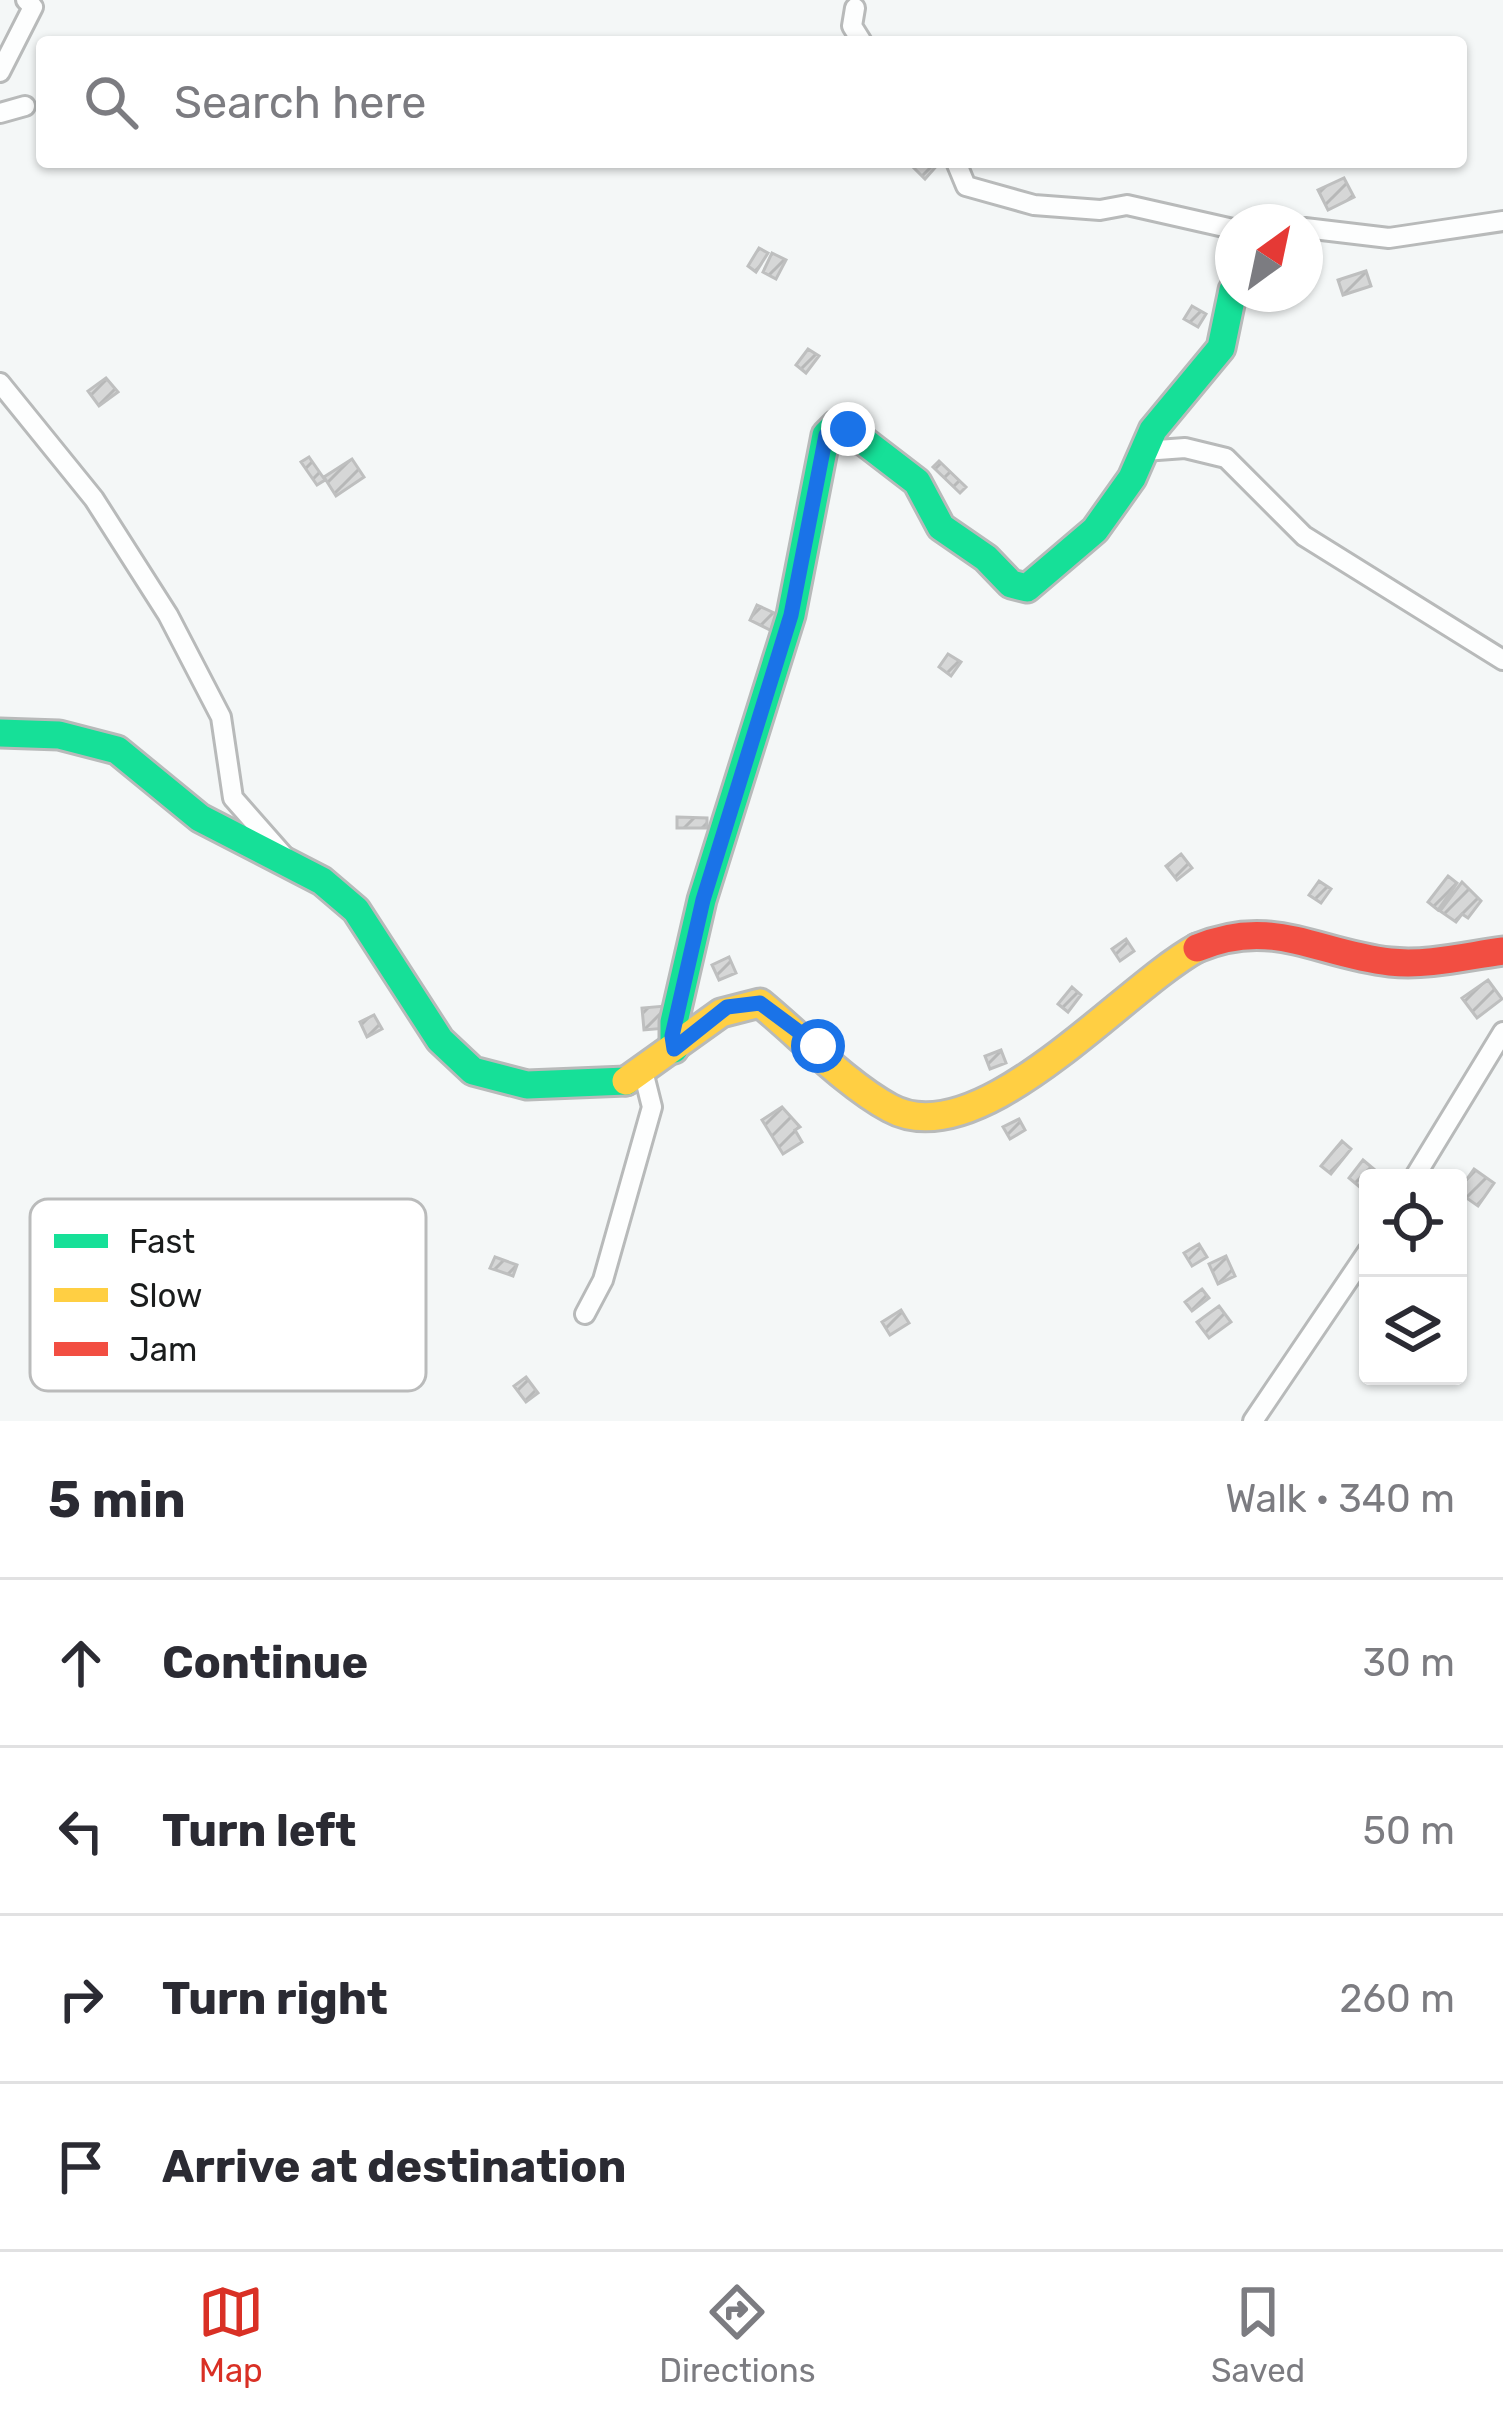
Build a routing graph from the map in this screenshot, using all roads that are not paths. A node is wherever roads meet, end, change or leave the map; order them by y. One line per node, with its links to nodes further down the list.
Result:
1 (26, 0): 4 (street)
2 (855, 8): 3 (street)
3 (858, 36)
4 (0, 72)
5 (25, 106): 6 (street)
6 (0, 113)
7 (958, 168): 9 (street)
8 (1503, 220): 10 (street)
9 (1215, 225)
10 (1323, 230)
11 (1228, 312): 13 (street)
12 (0, 383): 16 (street)
13 (1144, 451): 14 (street); 19 (street)
14 (1503, 660)
15 (0, 733): 16 (street)
16 (288, 859): 20 (street)
17 (1503, 951): 19 (street)
18 (1503, 1032): 21 (street)
19 (674, 1049): 20 (street)
20 (644, 1075): 23 (street)
21 (1419, 1169)
22 (1359, 1264): 24 (street)
23 (584, 1314)
24 (1253, 1421)

